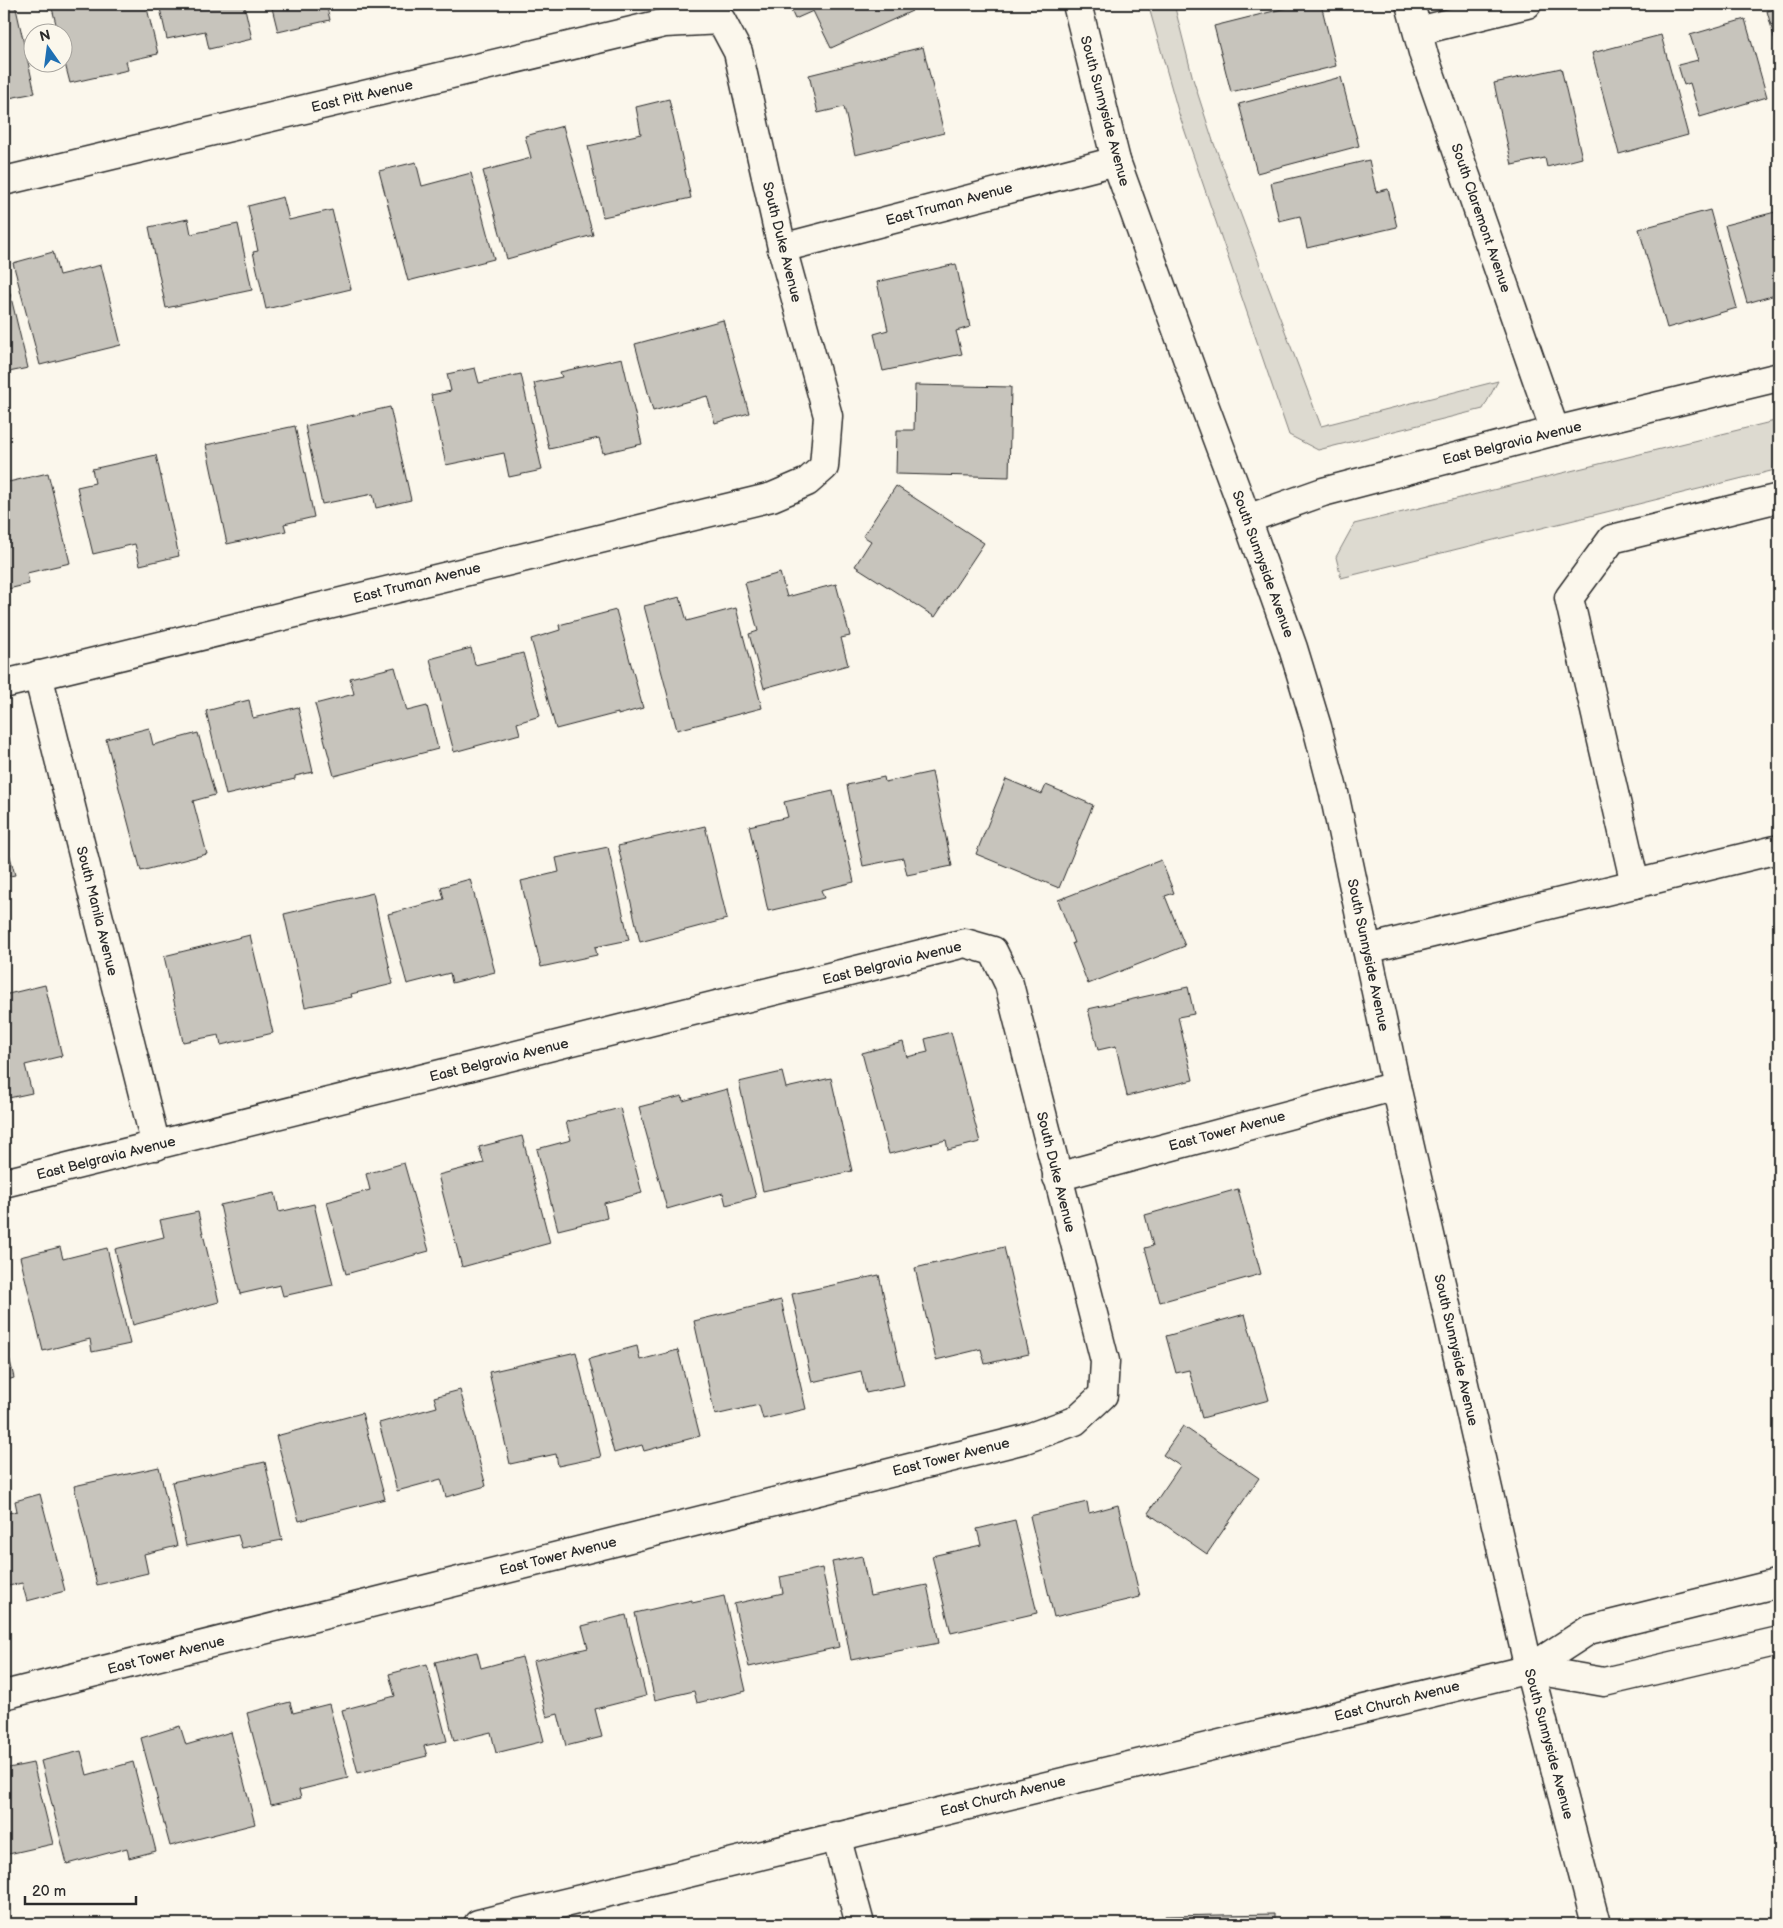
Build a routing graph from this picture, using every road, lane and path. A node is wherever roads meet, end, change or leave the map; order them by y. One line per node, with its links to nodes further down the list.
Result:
1 (1077, 4): 6 (street, South Sunnyside Avenue)
2 (1410, 4): 5 (street, South Claremont Avenue)
3 (1527, 4): 5 (street)
4 (721, 20): 7 (street, East Pitt Avenue); 8 (street, South Duke Avenue)
5 (1418, 32): 10 (street, South Claremont Avenue)
6 (1116, 161): 8 (street, East Truman Avenue); 13 (street, South Sunnyside Avenue)
7 (4, 181)
8 (782, 248): 11 (street, South Duke Avenue)
9 (1779, 377): 10 (street, East Belgravia Avenue)
10 (1555, 431): 13 (street, East Belgravia Avenue)
11 (824, 467): 14 (street, East Truman Avenue)
12 (1779, 498): 17 (street)
13 (1248, 519): 18 (street, South Sunnyside Avenue)
14 (38, 676): 15 (street, East Truman Avenue); 21 (street, South Manila Avenue)
15 (4, 684)
16 (1779, 849): 17 (street)
17 (1635, 884): 18 (street)
18 (1367, 949): 20 (street, South Sunnyside Avenue)
19 (993, 951): 21 (street, East Belgravia Avenue); 22 (street, South Duke Avenue)
20 (1396, 1086): 22 (street, East Tower Avenue); 27 (street, South Sunnyside Avenue)
21 (156, 1146): 23 (street, East Belgravia Avenue)
22 (1058, 1177): 24 (street, South Duke Avenue)
23 (4, 1183)
24 (1103, 1396): 28 (street, East Tower Avenue)
25 (1779, 1583): 27 (street, East Church Avenue)
26 (1779, 1641): 27 (street, East Church Avenue)
27 (1529, 1669): 29 (street, East Church Avenue); 32 (street, South Sunnyside Avenue)
28 (4, 1696)
29 (836, 1836): 30 (street, East Church Avenue); 31 (street)
30 (478, 1924)
31 (860, 1924)
32 (1596, 1924)

